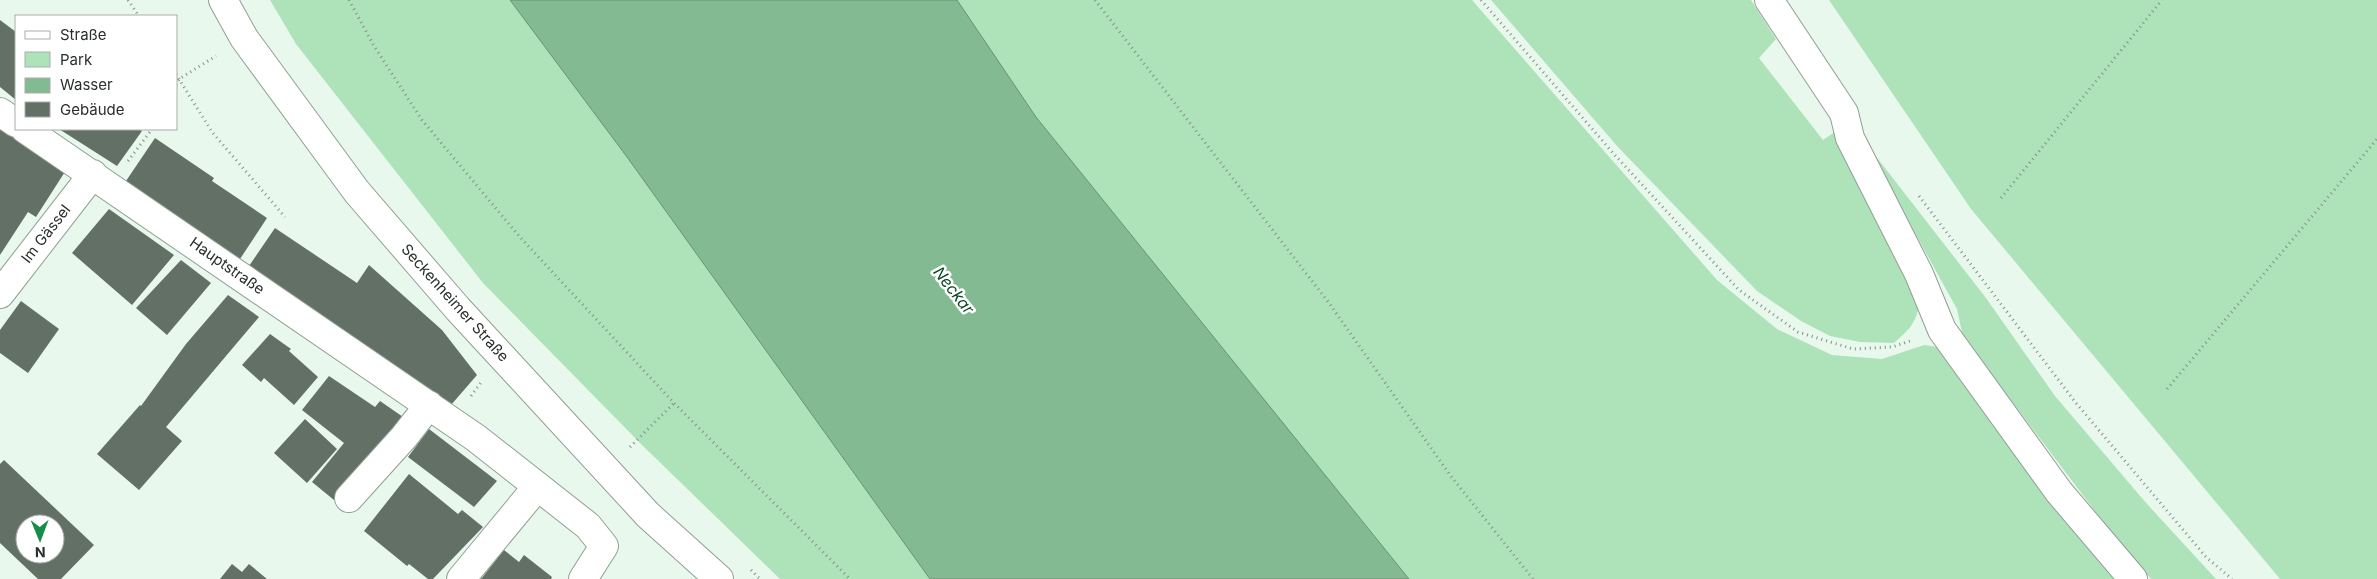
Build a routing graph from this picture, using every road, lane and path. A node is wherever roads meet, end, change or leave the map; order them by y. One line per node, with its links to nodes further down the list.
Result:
1 (128, 0): 8 (path)
2 (223, 0): 30 (street, Seckenheimer Straße)
3 (349, 0): 23 (path)
4 (1095, 0): 32 (path)
5 (1480, 0): 21 (path)
6 (1770, 0): 21 (street)
7 (2162, 0): 18 (path)
8 (138, 15)
9 (218, 55): 10 (path)
10 (179, 79): 19 (path)
11 (0, 112): 12 (street)
12 (15, 122)
13 (26, 130): 16 (street, Hauptstraße)
14 (151, 130): 16 (path)
15 (2377, 139): 22 (path)
16 (101, 180): 20 (street, Im Gässel); 24 (street, Hauptstraße)
17 (1914, 190): 34 (path)
18 (2000, 198)
19 (285, 216)
20 (0, 294)
21 (1942, 330): 33 (street)
22 (2167, 389)
23 (674, 403): 25 (path); 31 (path)
24 (429, 405): 26 (street, Hauptstraße); 27 (street)
25 (632, 445)
26 (537, 487): 28 (street); 29 (street, Hauptstraße)
27 (349, 498)
28 (461, 579)
29 (583, 579)
30 (719, 579)
31 (850, 579)
32 (1533, 579)
33 (2133, 579)
34 (2232, 579)

